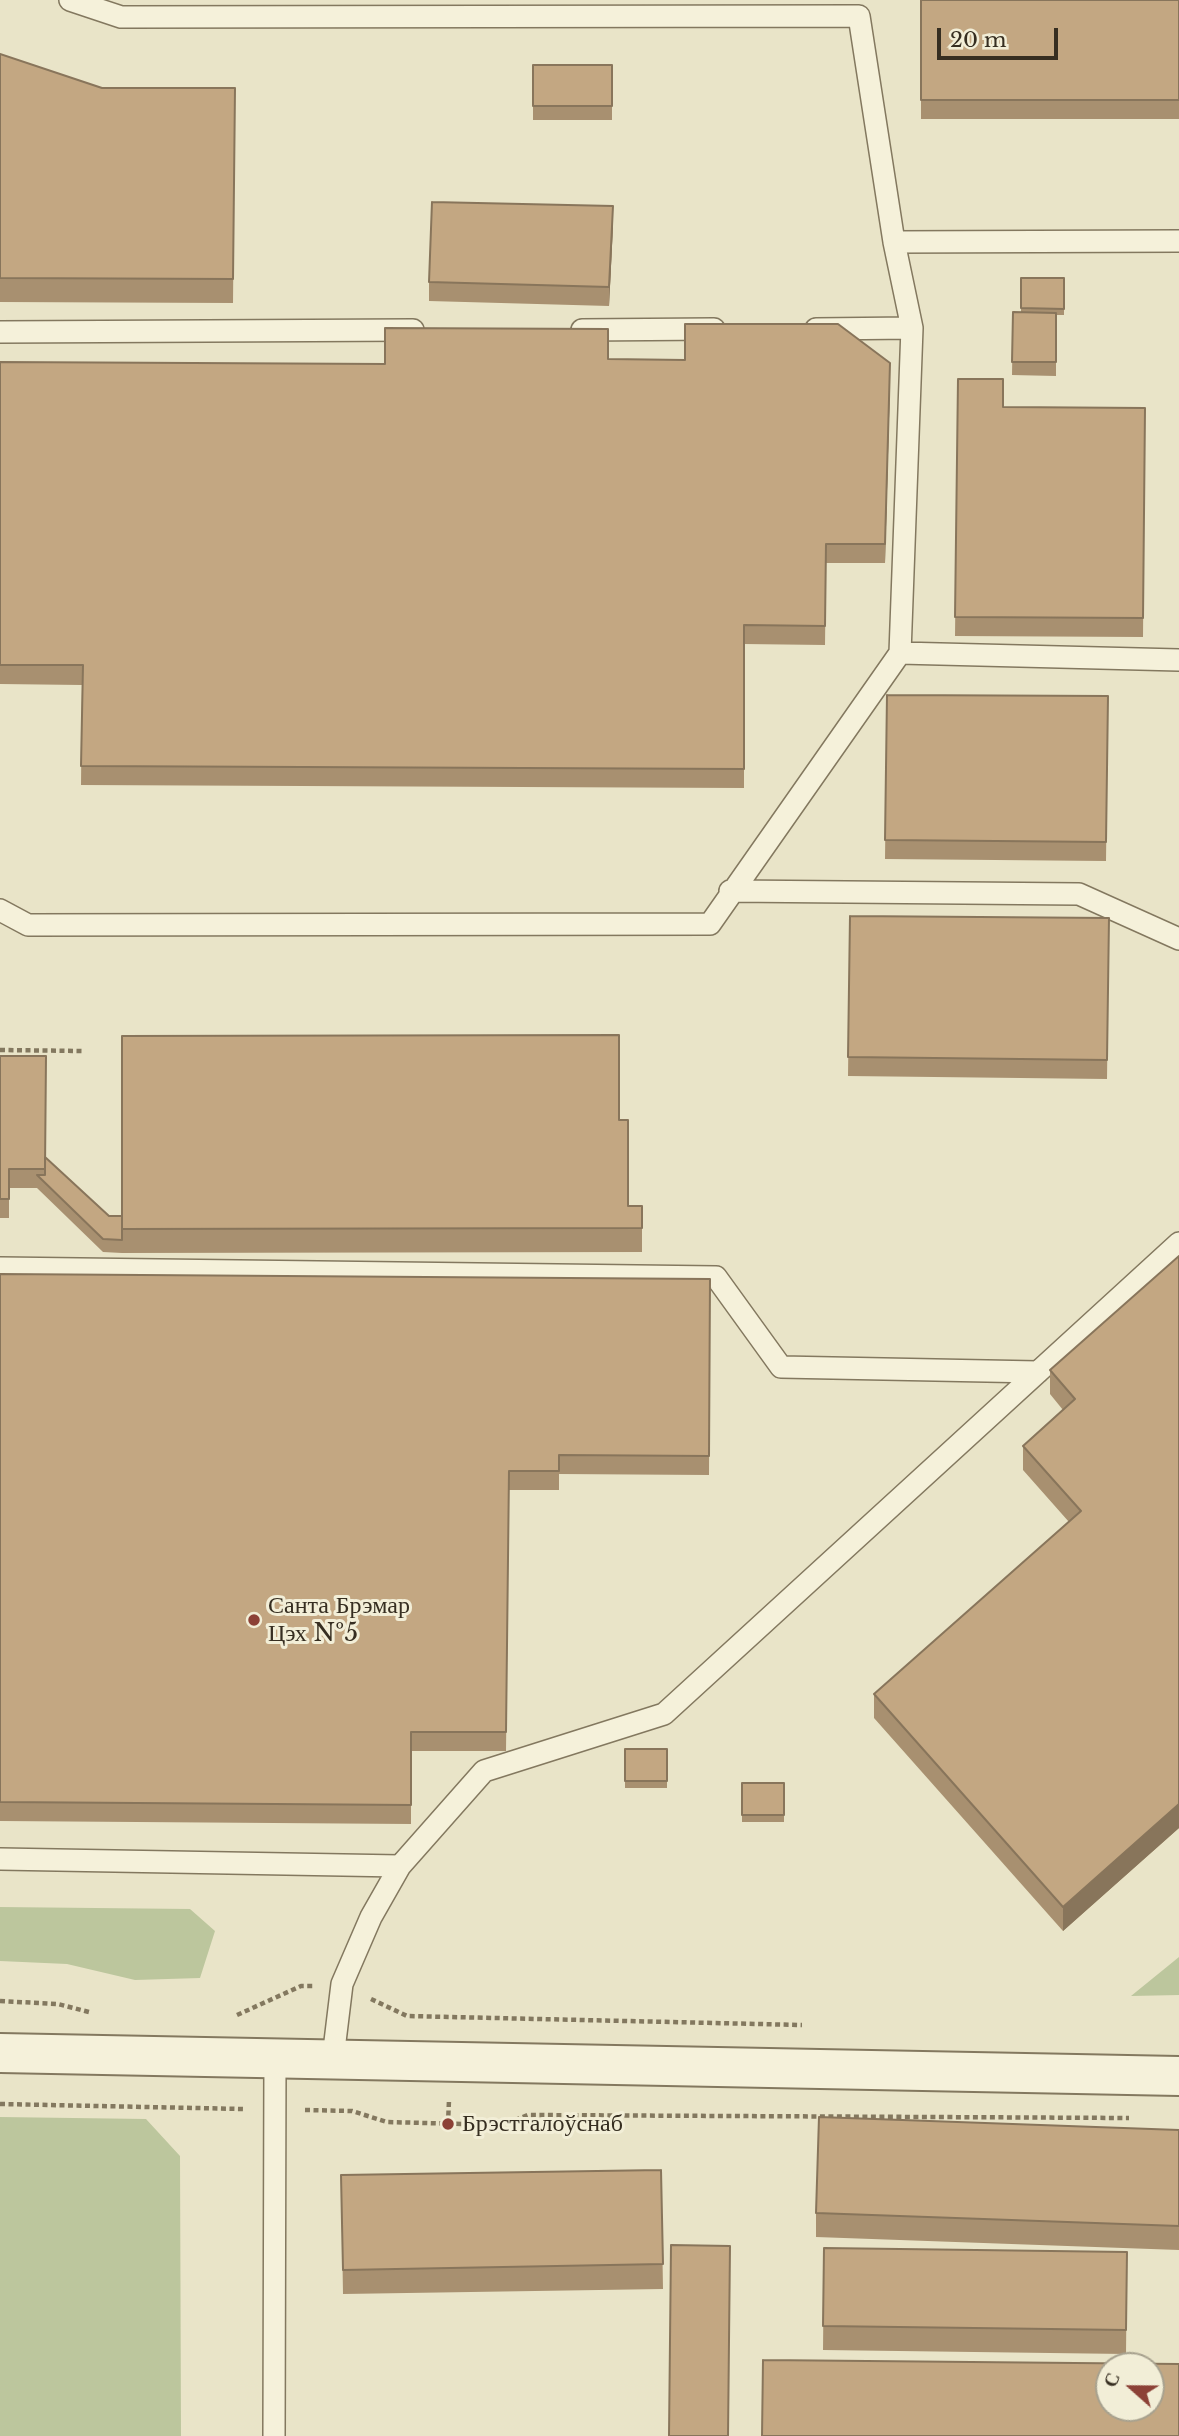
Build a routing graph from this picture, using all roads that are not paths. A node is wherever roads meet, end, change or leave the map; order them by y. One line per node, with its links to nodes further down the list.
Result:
1 (70, 0): 2 (lane)
2 (894, 242): 3 (lane); 4 (lane)
3 (1179, 242)
4 (912, 328): 6 (lane); 10 (lane)
5 (733, 329): 8 (lane)
6 (802, 329)
7 (428, 330): 9 (lane)
8 (567, 330)
9 (0, 332)
10 (900, 653): 11 (lane); 12 (lane)
11 (1179, 660)
12 (730, 891): 13 (lane); 14 (lane)
13 (0, 910)
14 (1179, 939)
15 (1179, 1243): 17 (lane)
16 (0, 1268): 17 (lane)
17 (1038, 1372): 19 (lane)
18 (0, 1859): 19 (lane)
19 (400, 1866): 22 (lane)
20 (0, 2053): 21 (street)
21 (275, 2057): 22 (street); 24 (lane)
22 (333, 2058): 23 (street)
23 (1179, 2076)
24 (274, 2436)

